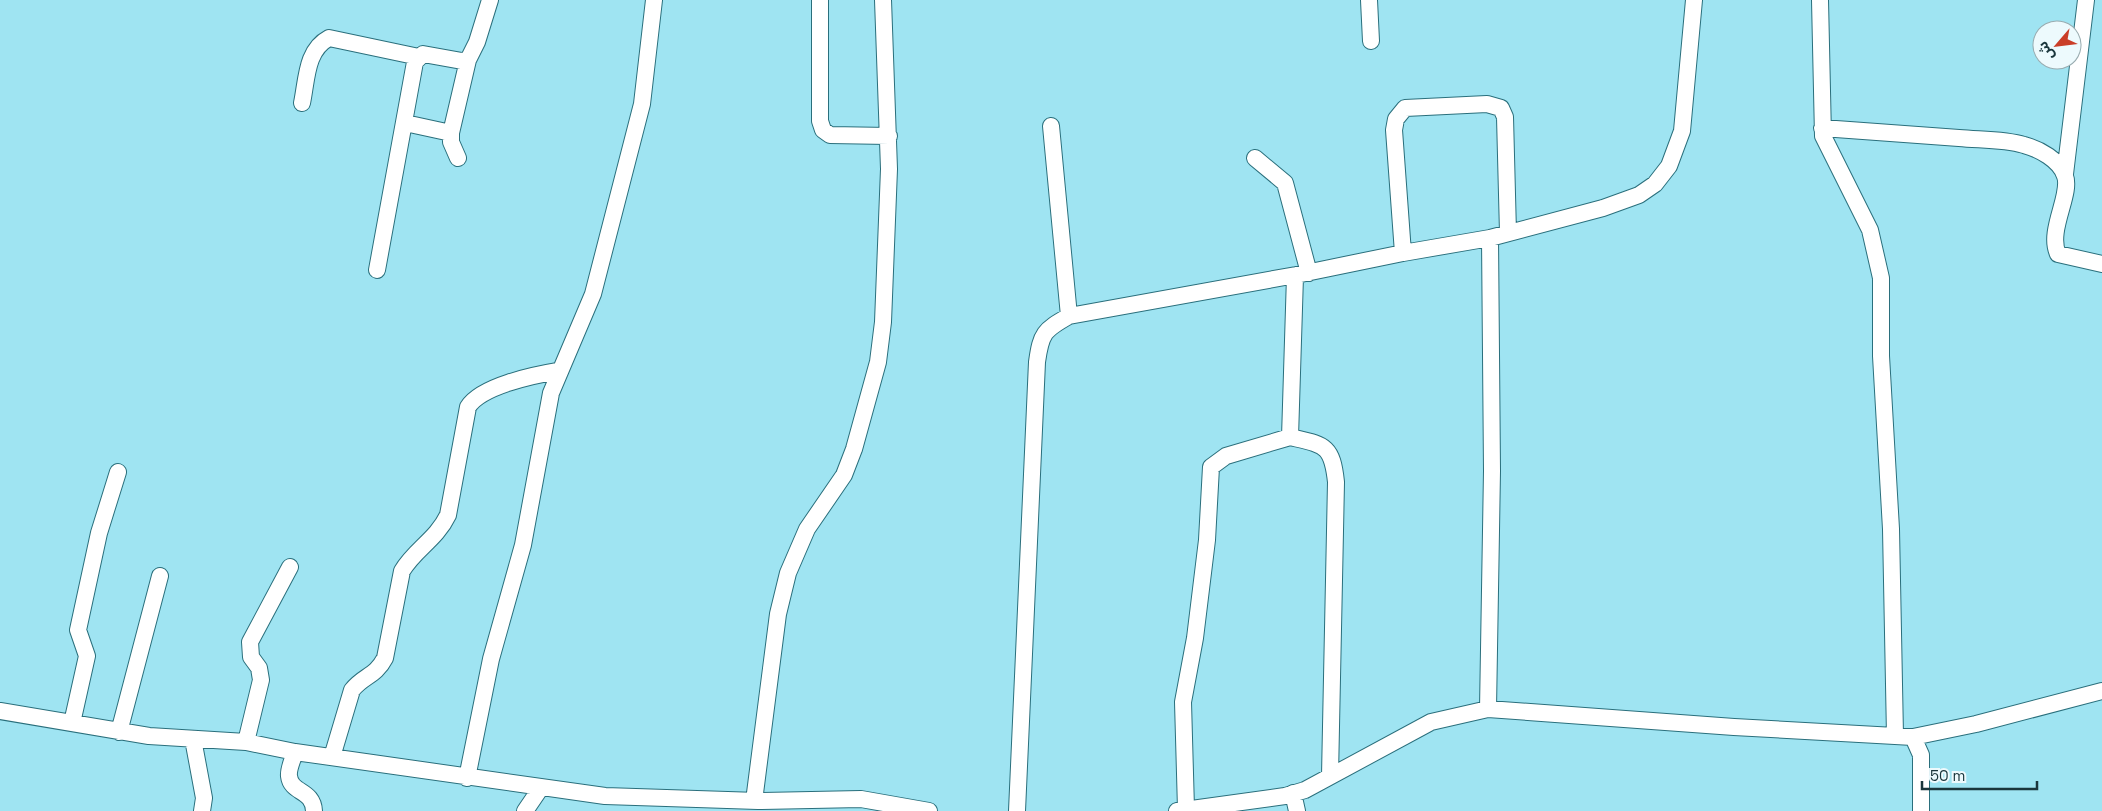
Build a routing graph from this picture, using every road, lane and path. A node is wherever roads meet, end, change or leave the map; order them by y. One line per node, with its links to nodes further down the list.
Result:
1 (490, 0): 11 (street)
2 (654, 0): 28 (street)
3 (820, 0): 17 (street)
4 (882, 0): 17 (street)
5 (1369, 0): 9 (street)
6 (1694, 0): 21 (street)
7 (1820, 0): 15 (street)
8 (2086, 0): 20 (street)
9 (1371, 41)
10 (418, 57): 11 (street); 12 (street); 13 (street)
11 (468, 60): 16 (street)
12 (302, 103)
13 (405, 123): 16 (street); 25 (street)
14 (1051, 126): 27 (street)
15 (1822, 128): 20 (street); 38 (street)
16 (451, 132): 18 (street)
17 (889, 136): 48 (street)
18 (458, 158)
19 (1255, 158): 26 (street)
20 (2065, 174): 24 (street)
21 (1508, 233): 22 (street); 23 (street)
22 (1490, 238): 23 (street); 34 (street)
23 (1403, 253): 26 (street)
24 (2102, 264)
25 (377, 270)
26 (1302, 274): 27 (street); 29 (street)
27 (1068, 316): 56 (street)
28 (558, 371): 43 (street); 45 (street)
29 (1290, 437): 44 (street); 50 (street)
30 (118, 472): 36 (street)
31 (290, 567): 41 (street)
32 (160, 576): 37 (street)
33 (2102, 692): 39 (street)
34 (1488, 709): 38 (street); 44 (street)
35 (0, 711): 36 (street)
36 (72, 723): 37 (street)
37 (119, 732): 40 (street)
38 (1895, 736): 39 (street)
39 (1913, 737): 58 (street)
40 (192, 739): 41 (street); 51 (street)
41 (246, 742): 42 (street)
42 (295, 752): 43 (street); 52 (street)
43 (332, 757): 45 (street)
44 (1330, 776): 47 (street)
45 (467, 778): 46 (street)
46 (540, 789): 49 (street); 53 (street)
47 (1293, 794): 50 (street); 57 (street)
48 (754, 801): 49 (street); 54 (street)
49 (724, 806)
50 (1182, 810)
51 (202, 811)
52 (314, 811)
53 (525, 811)
54 (921, 811): 55 (street)
55 (929, 811)
56 (1017, 811)
57 (1297, 811)
58 (1921, 811)

